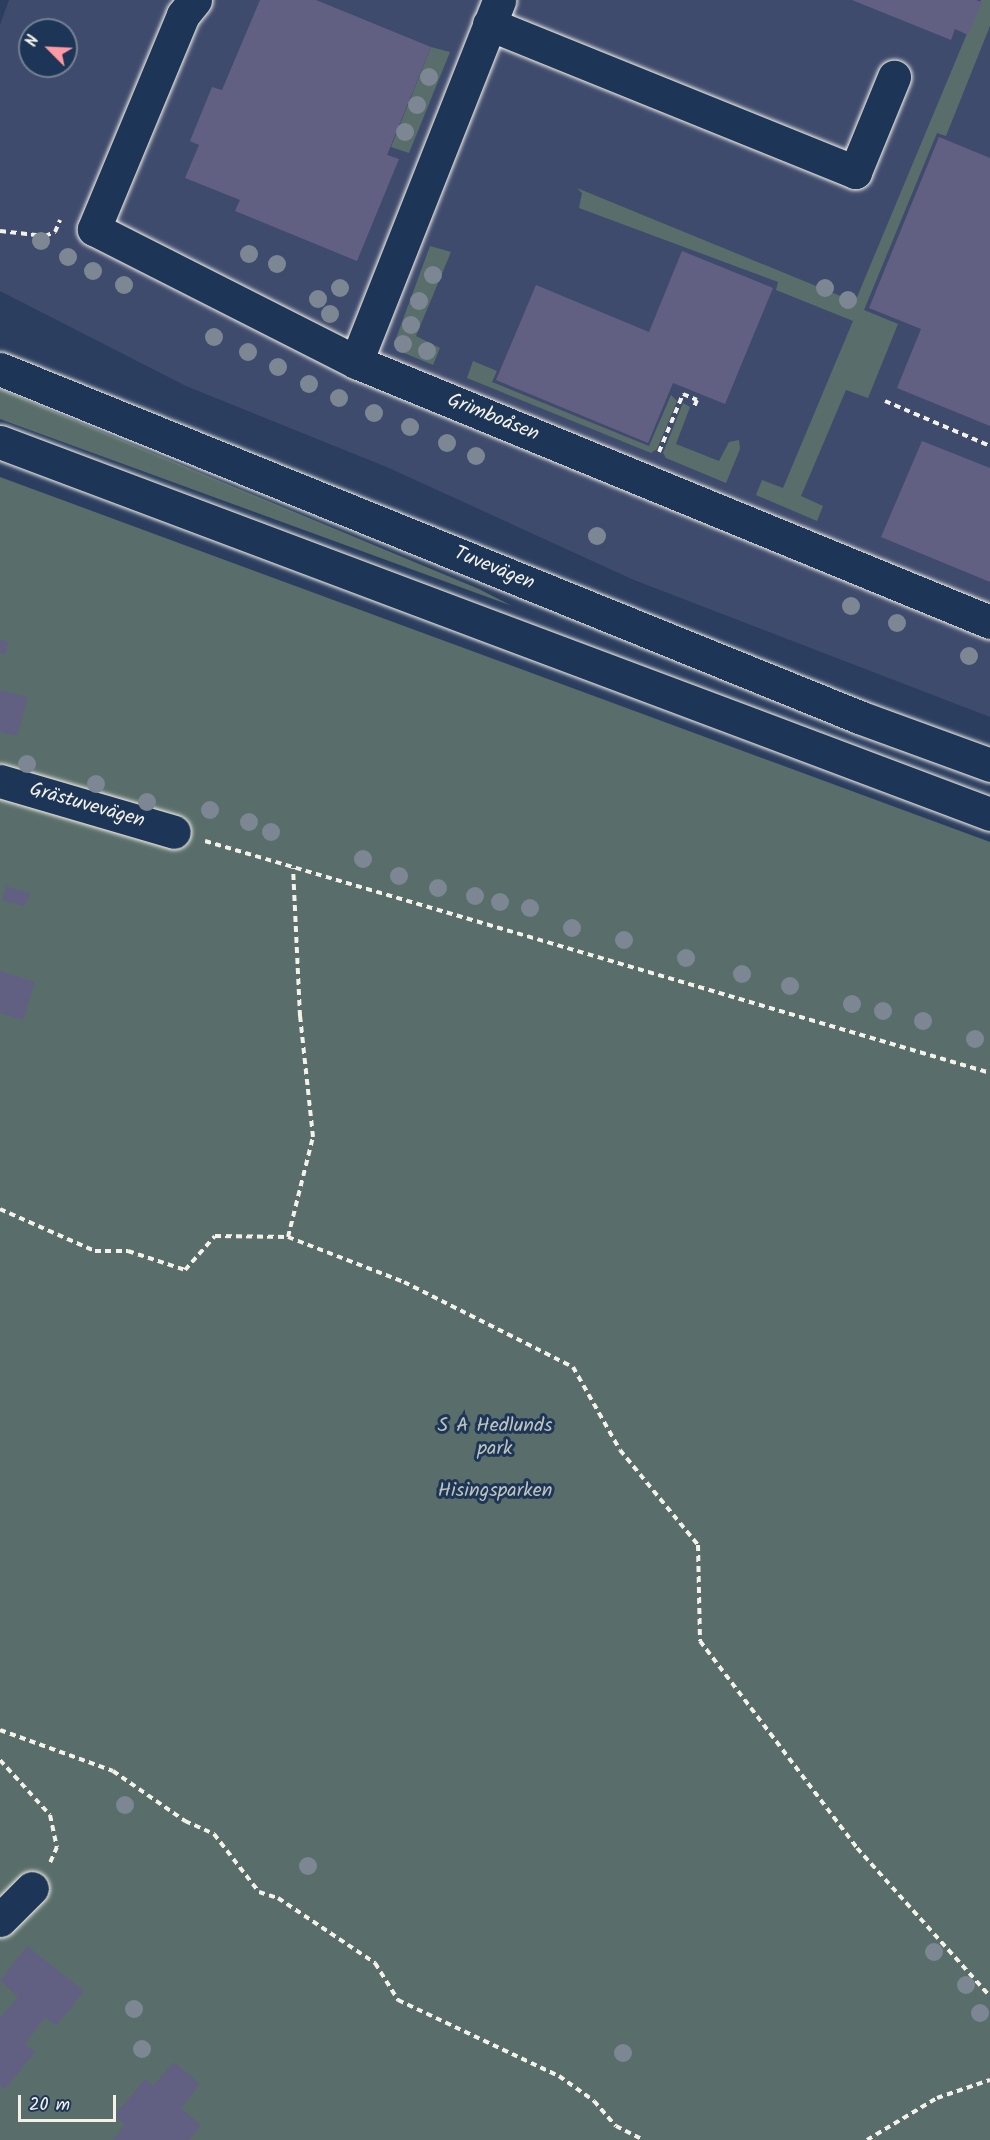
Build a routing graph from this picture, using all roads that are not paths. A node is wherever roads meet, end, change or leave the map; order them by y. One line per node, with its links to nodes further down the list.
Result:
1 (195, 0): 4 (main road, Grimboåsen)
2 (491, 8): 3 (main road); 4 (main road)
3 (894, 77)
4 (356, 362): 7 (main road, Grimboåsen)
5 (0, 369): 8 (main road, Tuvevägen)
6 (0, 441): 10 (main road)
7 (990, 622)
8 (990, 765)
9 (0, 781): 11 (main road, Grästuvevägen)
10 (990, 814)
11 (174, 832)
12 (32, 1888): 13 (main road)
13 (0, 1920)

